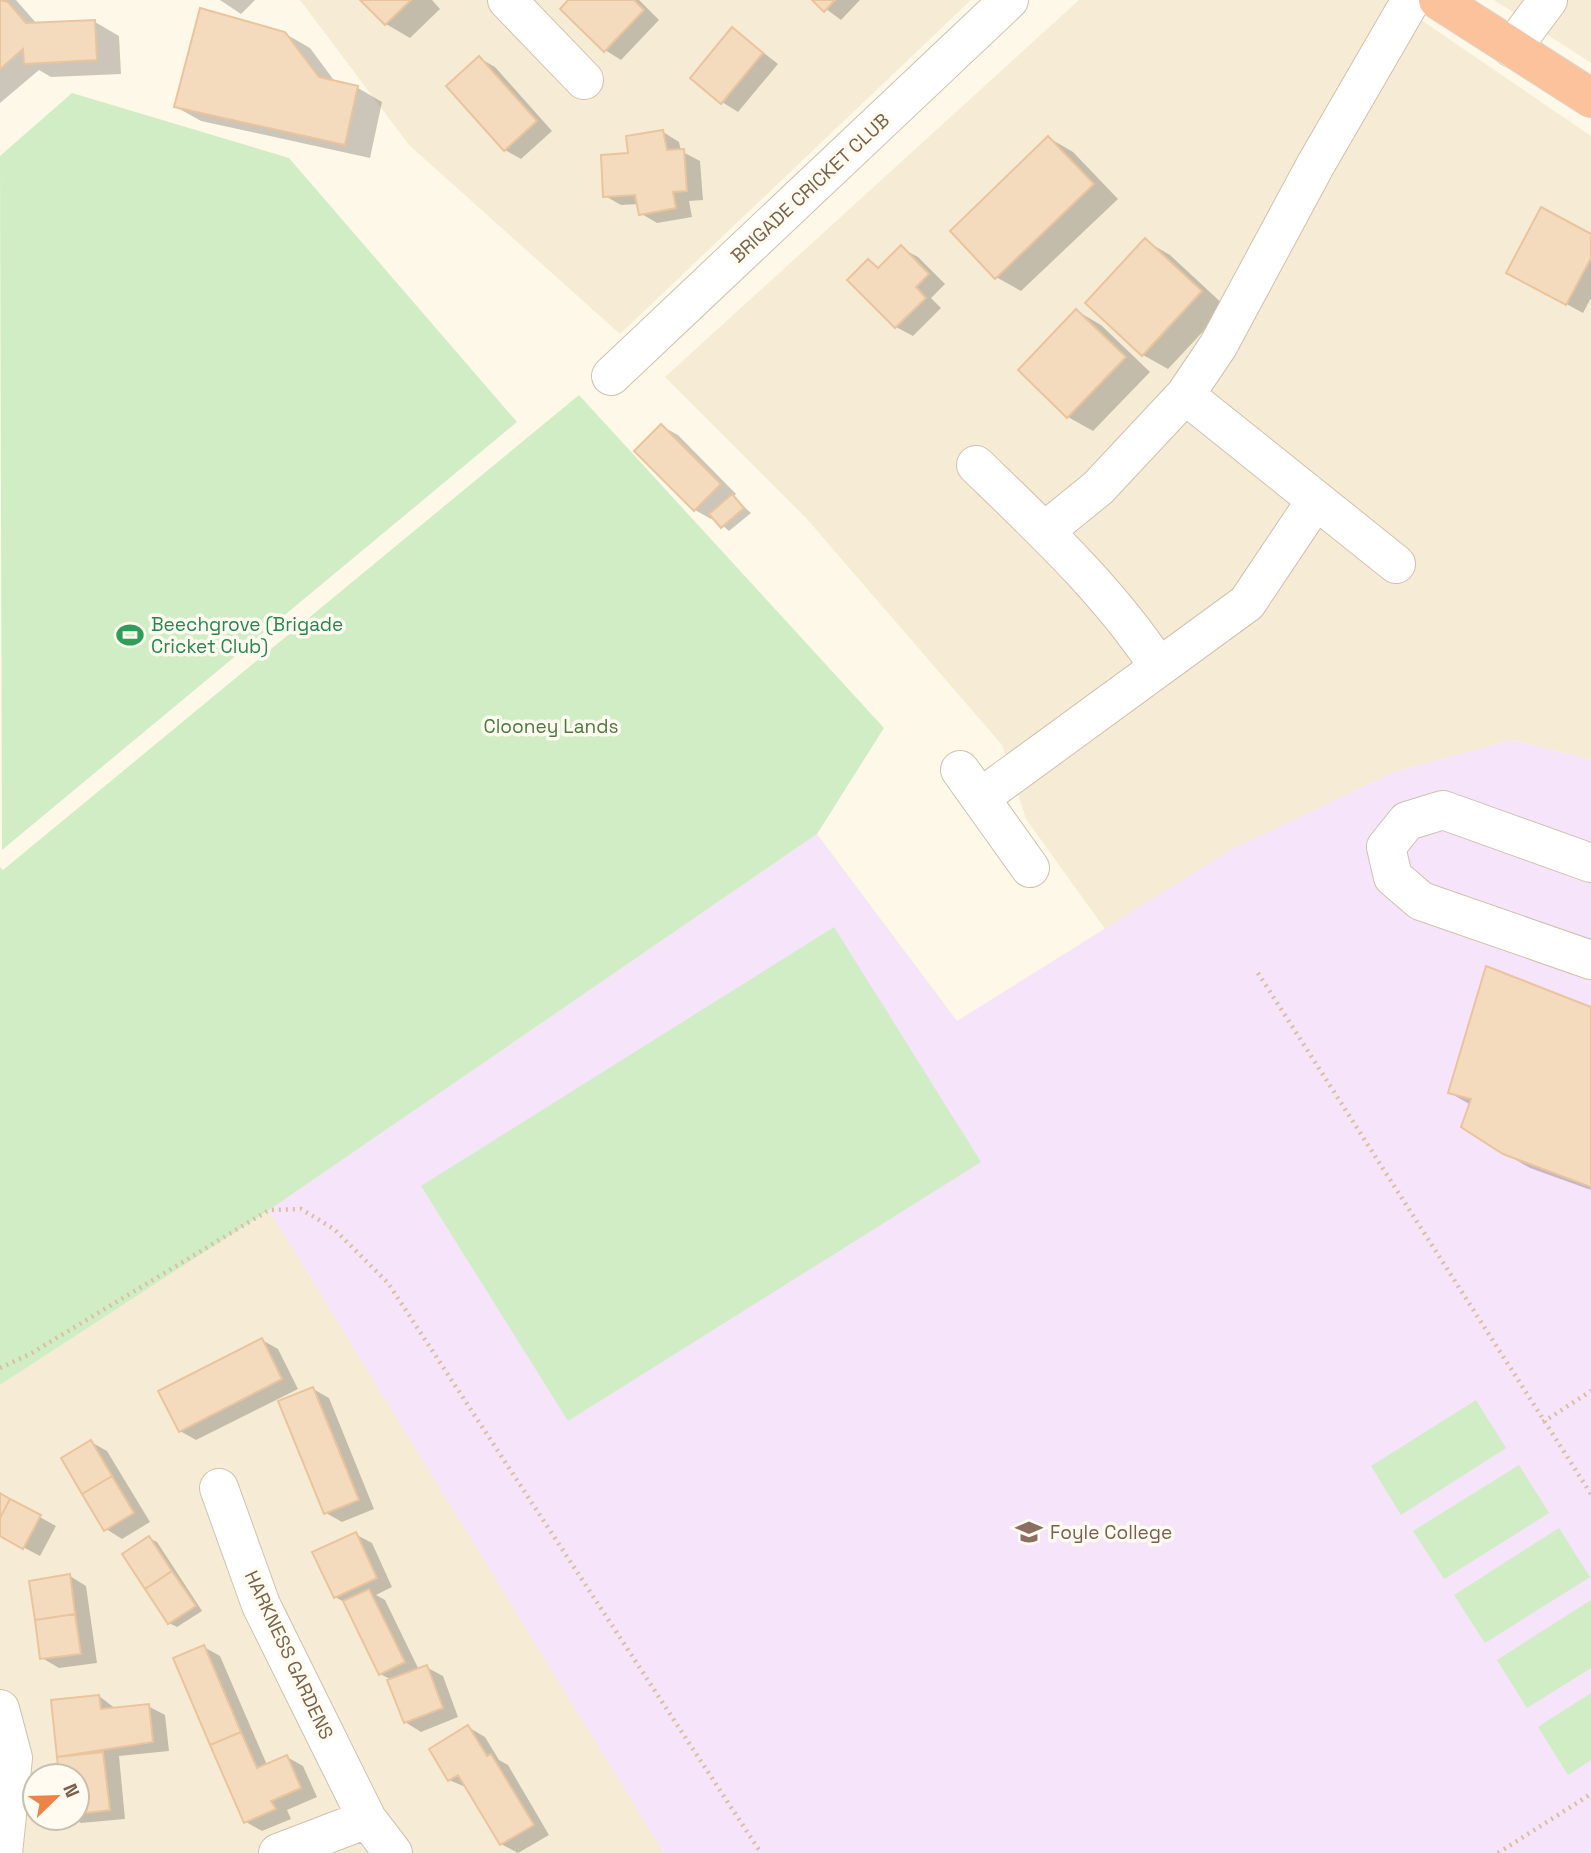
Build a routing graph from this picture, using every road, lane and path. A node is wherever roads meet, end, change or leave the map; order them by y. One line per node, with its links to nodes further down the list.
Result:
1 (507, 0): 7 (street)
2 (1009, 0): 9 (street, BRIGADE CRICKET CLUB)
3 (1411, 0): 10 (street)
4 (1438, 0): 6 (highway)
5 (1548, 0): 6 (street)
6 (1512, 48): 8 (highway)
7 (584, 79)
8 (1591, 98)
9 (611, 376)
10 (1185, 395): 12 (street); 13 (street)
11 (976, 465): 13 (street)
12 (1316, 500): 14 (street); 15 (street)
13 (1045, 531): 15 (street)
14 (1396, 564)
15 (1158, 666): 17 (street)
16 (1591, 863): 18 (street)
17 (1030, 867)
18 (1591, 960)
19 (1258, 973): 22 (path)
20 (0, 1368): 31 (path)
21 (1591, 1391): 22 (path)
22 (1543, 1422): 24 (path)
23 (219, 1488): 27 (street, HARKNESS GARDENS)
24 (1591, 1494)
25 (0, 1709): 28 (street)
26 (1591, 1794): 32 (path)
27 (367, 1819): 29 (street); 30 (street, HARKNESS GARDENS)
28 (3, 1853)
29 (278, 1853)
30 (393, 1853)
31 (761, 1853)
32 (1498, 1853)

